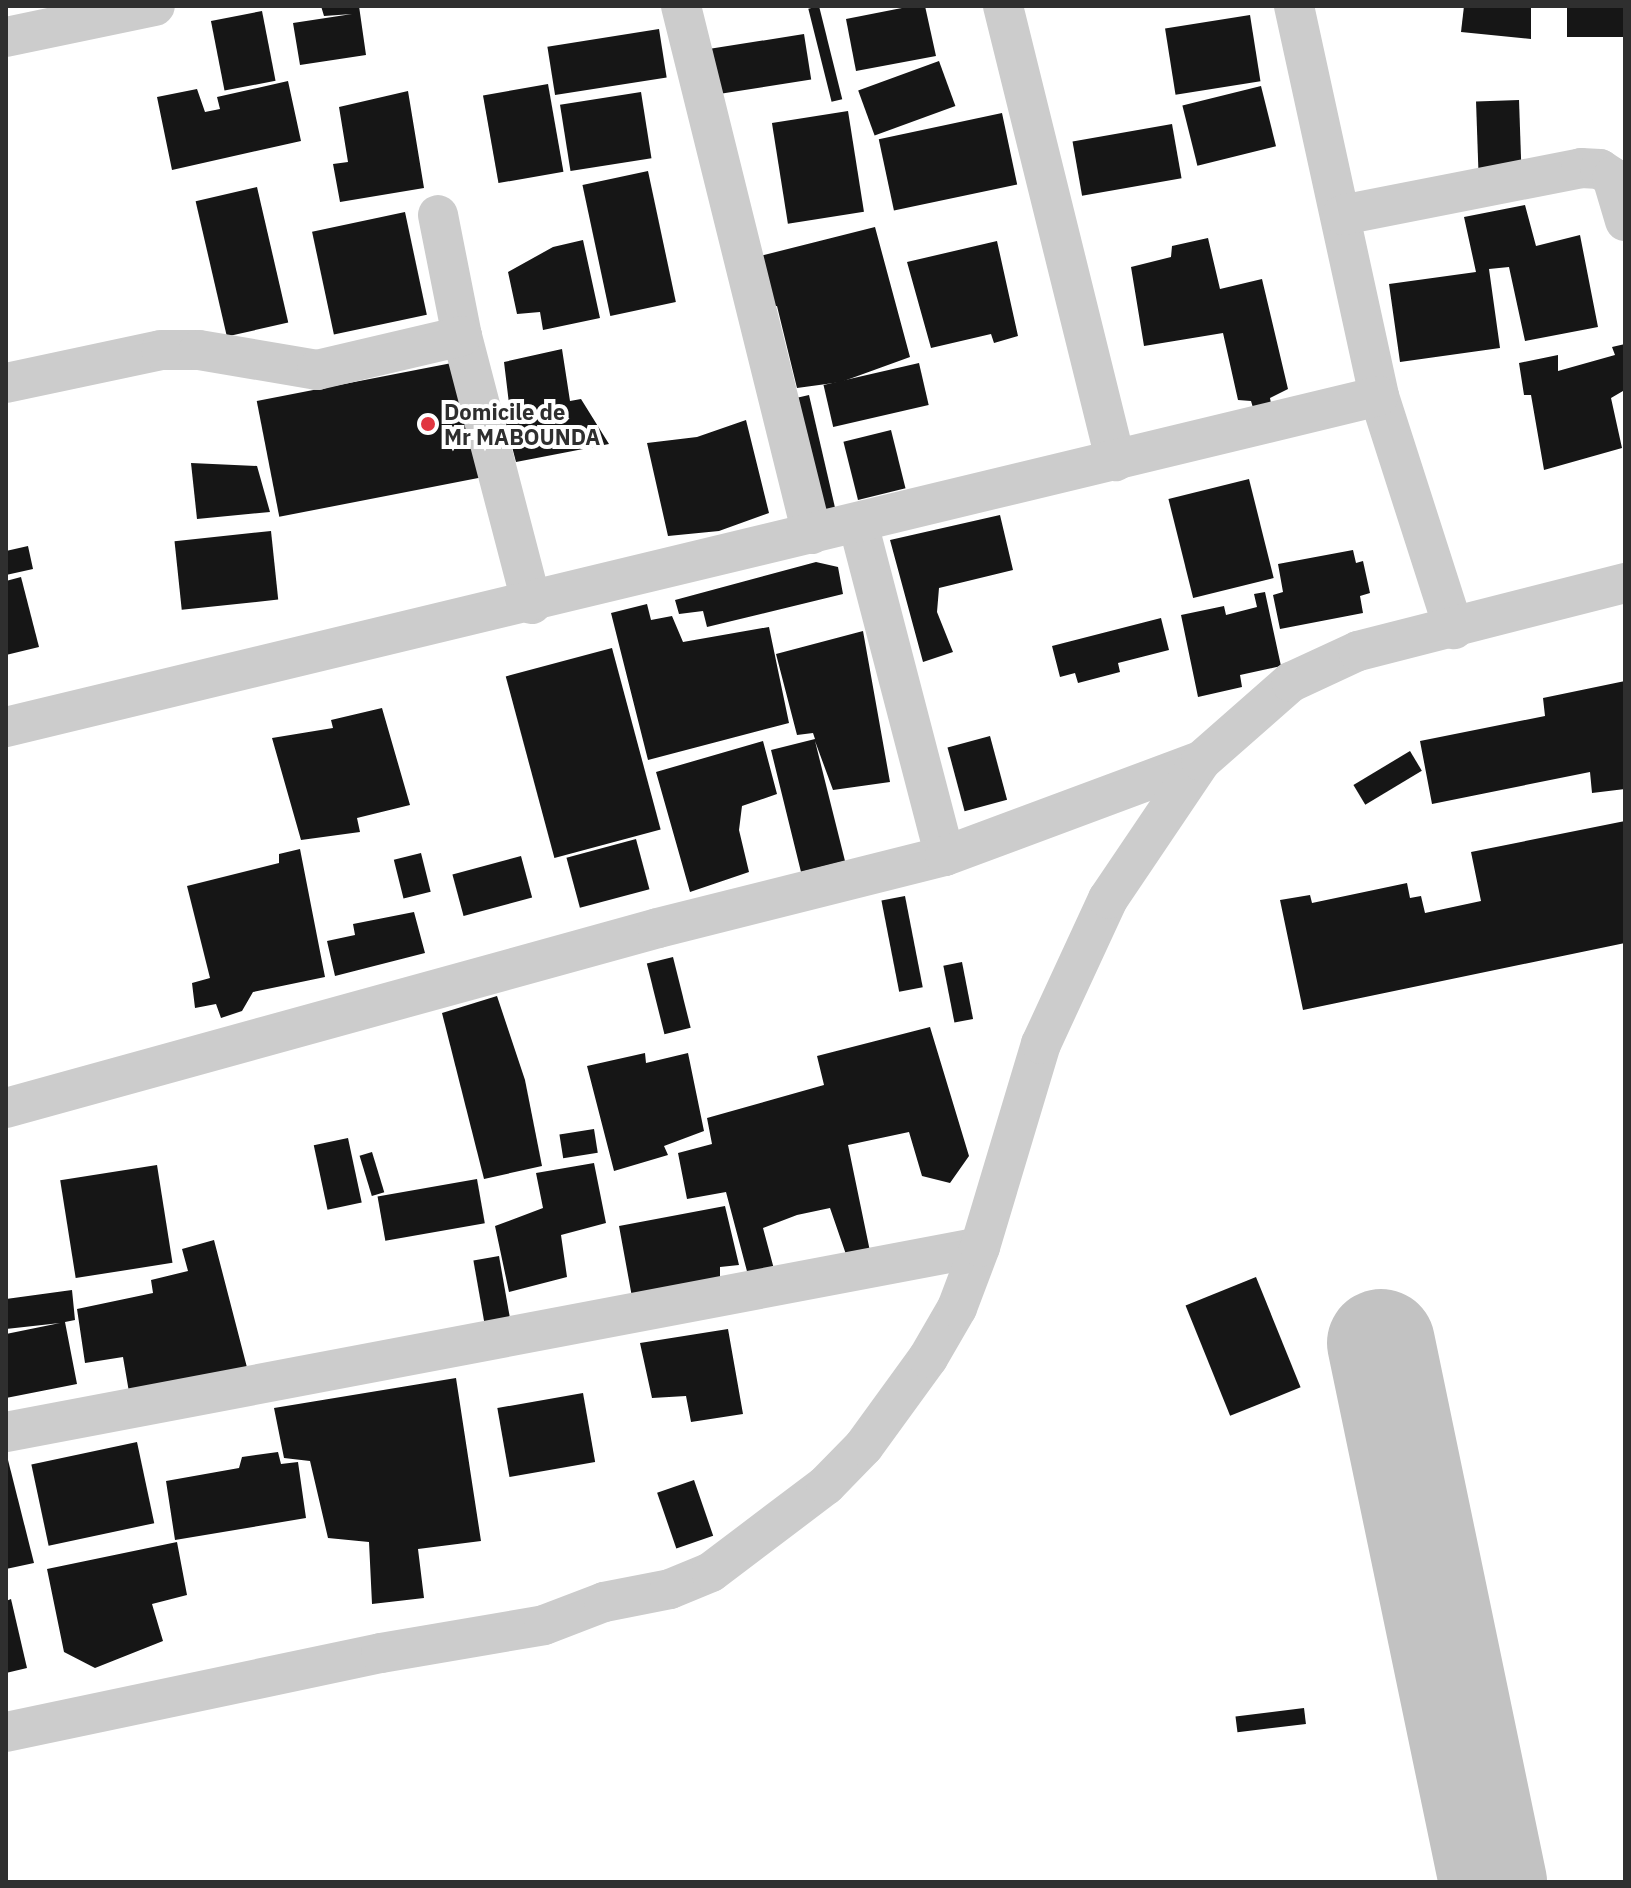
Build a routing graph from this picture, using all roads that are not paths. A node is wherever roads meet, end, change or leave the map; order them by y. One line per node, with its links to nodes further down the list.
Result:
1 (155, 6): 5 (street)
2 (681, 6): 14 (street)
3 (1003, 6): 12 (street)
4 (1294, 6): 7 (street)
5 (6, 37)
6 (438, 215): 9 (street)
7 (1342, 215): 8 (street); 11 (street)
8 (1625, 221)
9 (462, 336): 10 (street); 16 (street)
10 (6, 383)
11 (1379, 396): 12 (street); 17 (street)
12 (1116, 461): 13 (street)
13 (858, 523): 14 (street); 20 (street)
14 (812, 534): 16 (street)
15 (1625, 583): 17 (street)
16 (532, 604): 18 (street)
17 (1454, 629): 19 (street)
18 (6, 727)
19 (1201, 761): 20 (street); 22 (street)
20 (945, 856): 21 (street)
21 (6, 1108)
22 (980, 1247): 23 (street); 24 (street)
23 (6, 1432)
24 (6, 1732)

